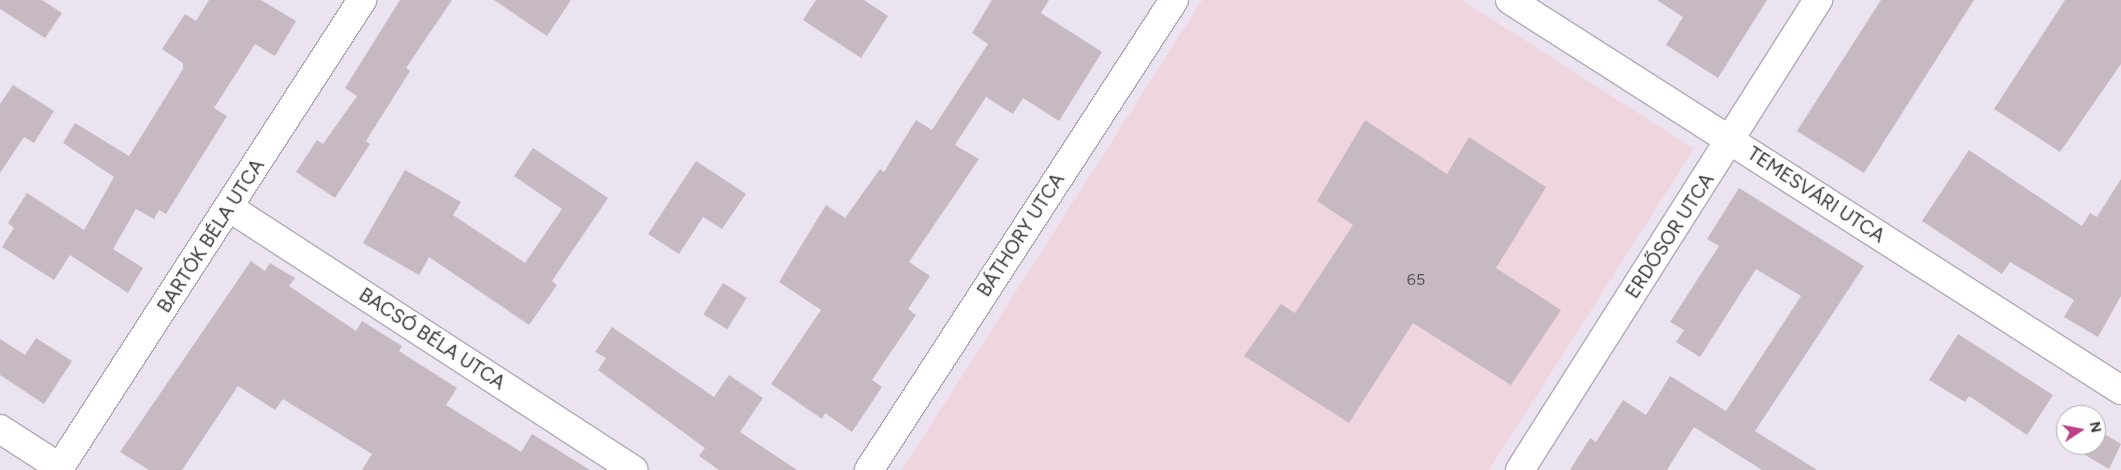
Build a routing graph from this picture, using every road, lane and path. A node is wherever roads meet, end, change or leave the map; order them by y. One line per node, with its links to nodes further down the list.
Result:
1 (362, 0): 6 (street, BARTÓK BÉLA UTCA)
2 (1174, 0): 11 (street, BÁTHORY UTCA)
3 (1510, 0): 5 (street, TEMESVÁRI UTCA)
4 (1818, 0): 5 (street, ERDŐSOR UTCA)
5 (1731, 141): 7 (street, TEMESVÁRI UTCA); 12 (street, ERDŐSOR UTCA)
6 (230, 208): 9 (street, BARTÓK BÉLA UTCA); 10 (street, BACSÓ BÉLA UTCA)
7 (2121, 390)
8 (0, 429): 9 (street)
9 (58, 469)
10 (633, 470)
11 (869, 470)
12 (1520, 470)

